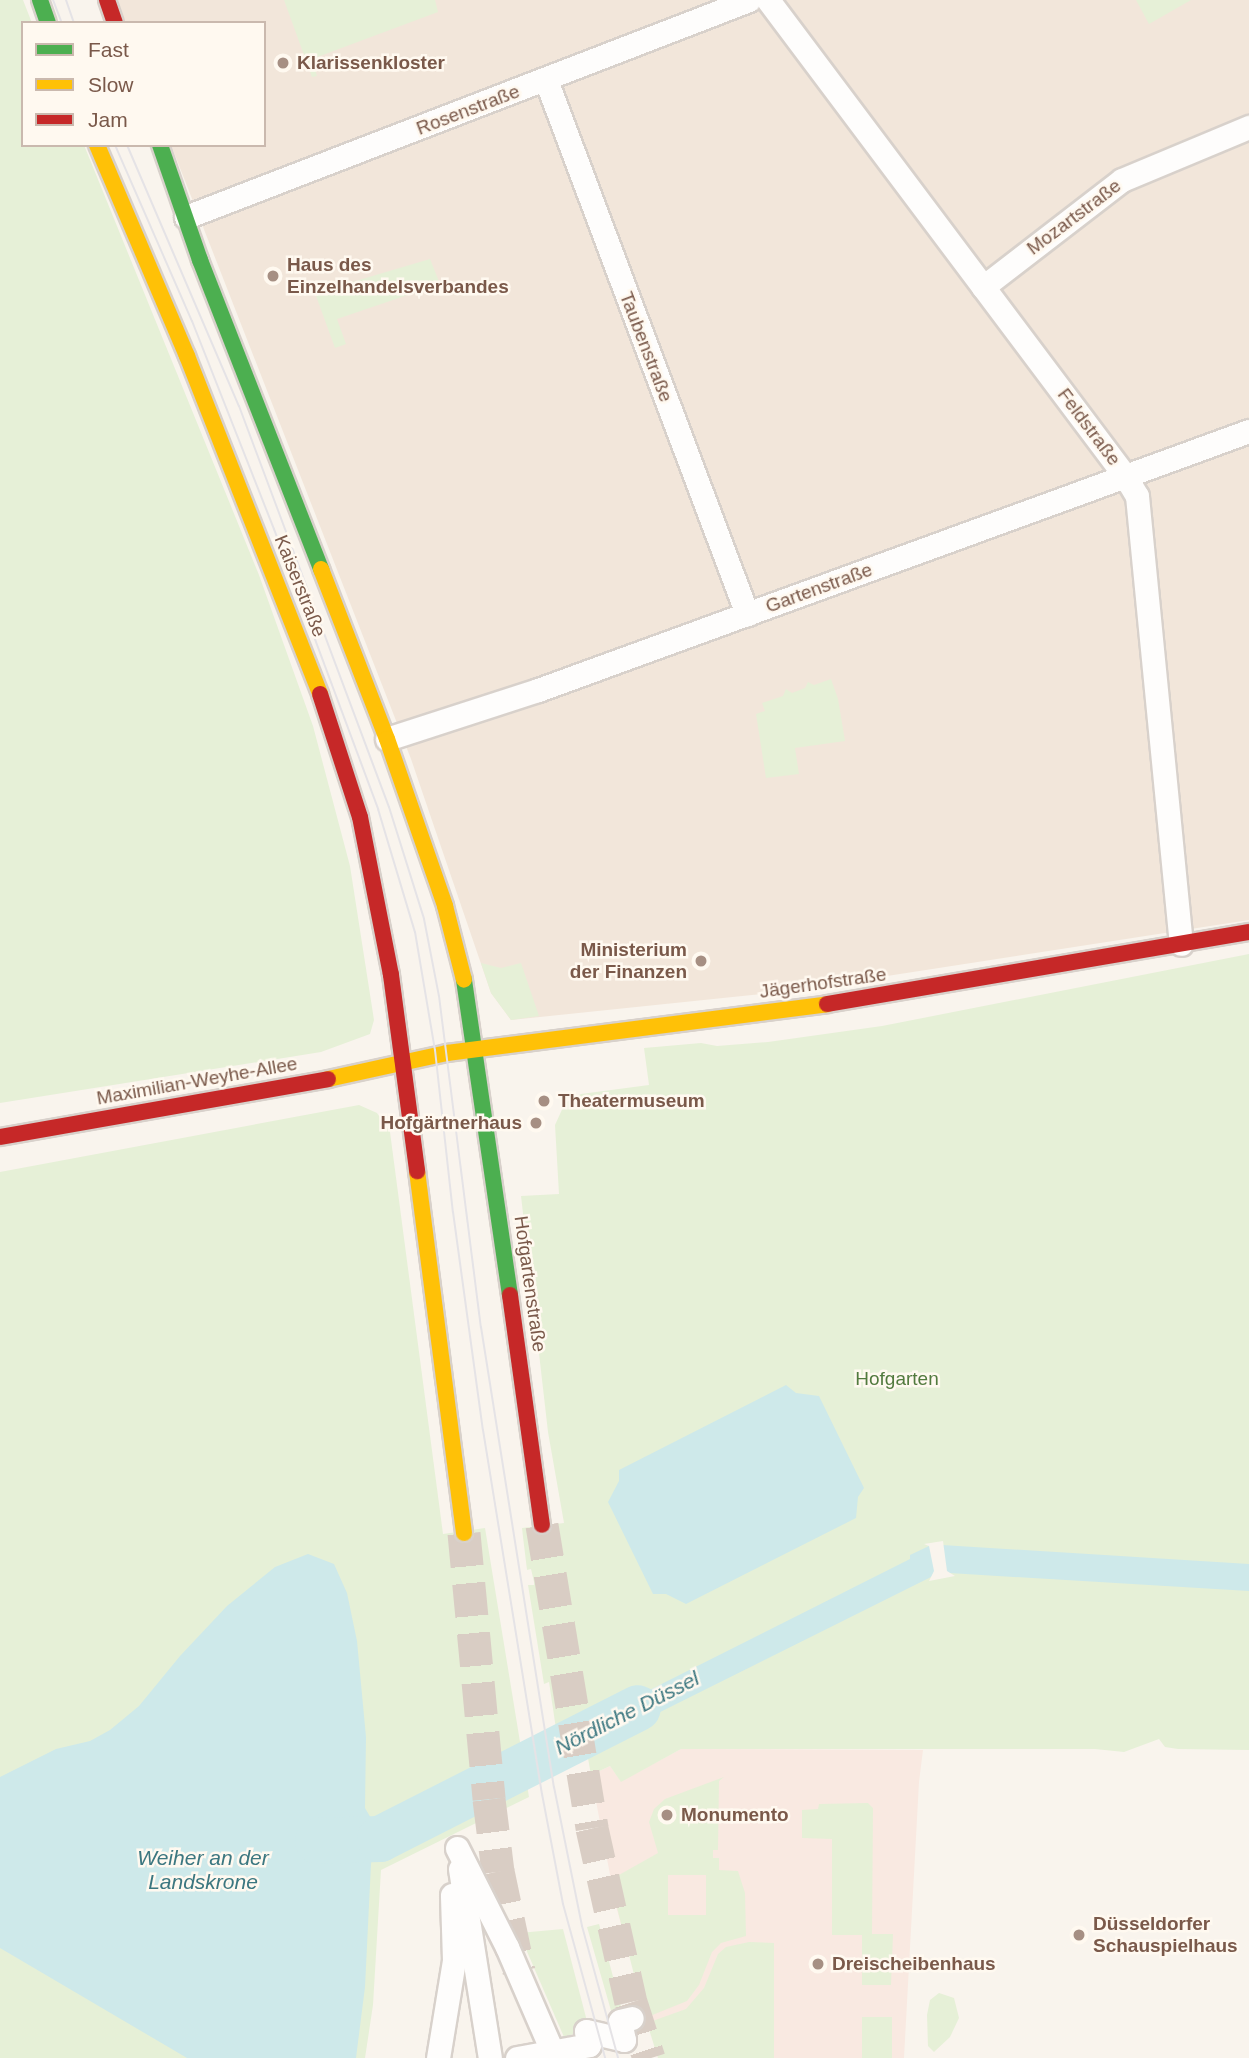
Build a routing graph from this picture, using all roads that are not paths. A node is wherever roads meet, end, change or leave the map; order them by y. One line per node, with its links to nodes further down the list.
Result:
1 (40, 0): 5 (main road)
2 (107, 0): 6 (main road)
3 (749, 0): 7 (street, Rosenstraße)
4 (768, 0): 12 (street, Feldstraße)
5 (47, 21)
6 (114, 21)
7 (546, 80): 11 (street, Rosenstraße); 15 (street, Taubenstraße)
8 (1249, 127): 12 (street, Mozartstraße)
9 (98, 147): 20 (main road, Kaiserstraße)
10 (161, 147): 11 (main road, Kaiserstraße)
11 (186, 217): 16 (main road, Kaiserstraße)
12 (983, 287): 14 (street, Feldstraße)
13 (1249, 431): 14 (street, Gartenstraße)
14 (1125, 476): 15 (street, Gartenstraße); 18 (street, Feldstraße)
15 (747, 614): 16 (street, Gartenstraße)
16 (387, 739): 19 (main road, Kaiserstraße)
17 (1249, 932): 18 (main road, Jägerhofstraße)
18 (1181, 944): 19 (main road, Jägerhofstraße)
19 (476, 1048): 20 (main road, Jägerhofstraße); 22 (main road, Hofgartenstraße)
20 (401, 1062): 21 (main road, Maximilian-Weyhe-Allee); 23 (main road)
21 (0, 1137)
22 (542, 1525)
23 (464, 1533)
24 (450, 1851): 27 (street)
25 (632, 2018): 26 (street)
26 (554, 2055): 28 (street); 29 (street)
27 (438, 2058)
28 (490, 2058)
29 (517, 2058)

